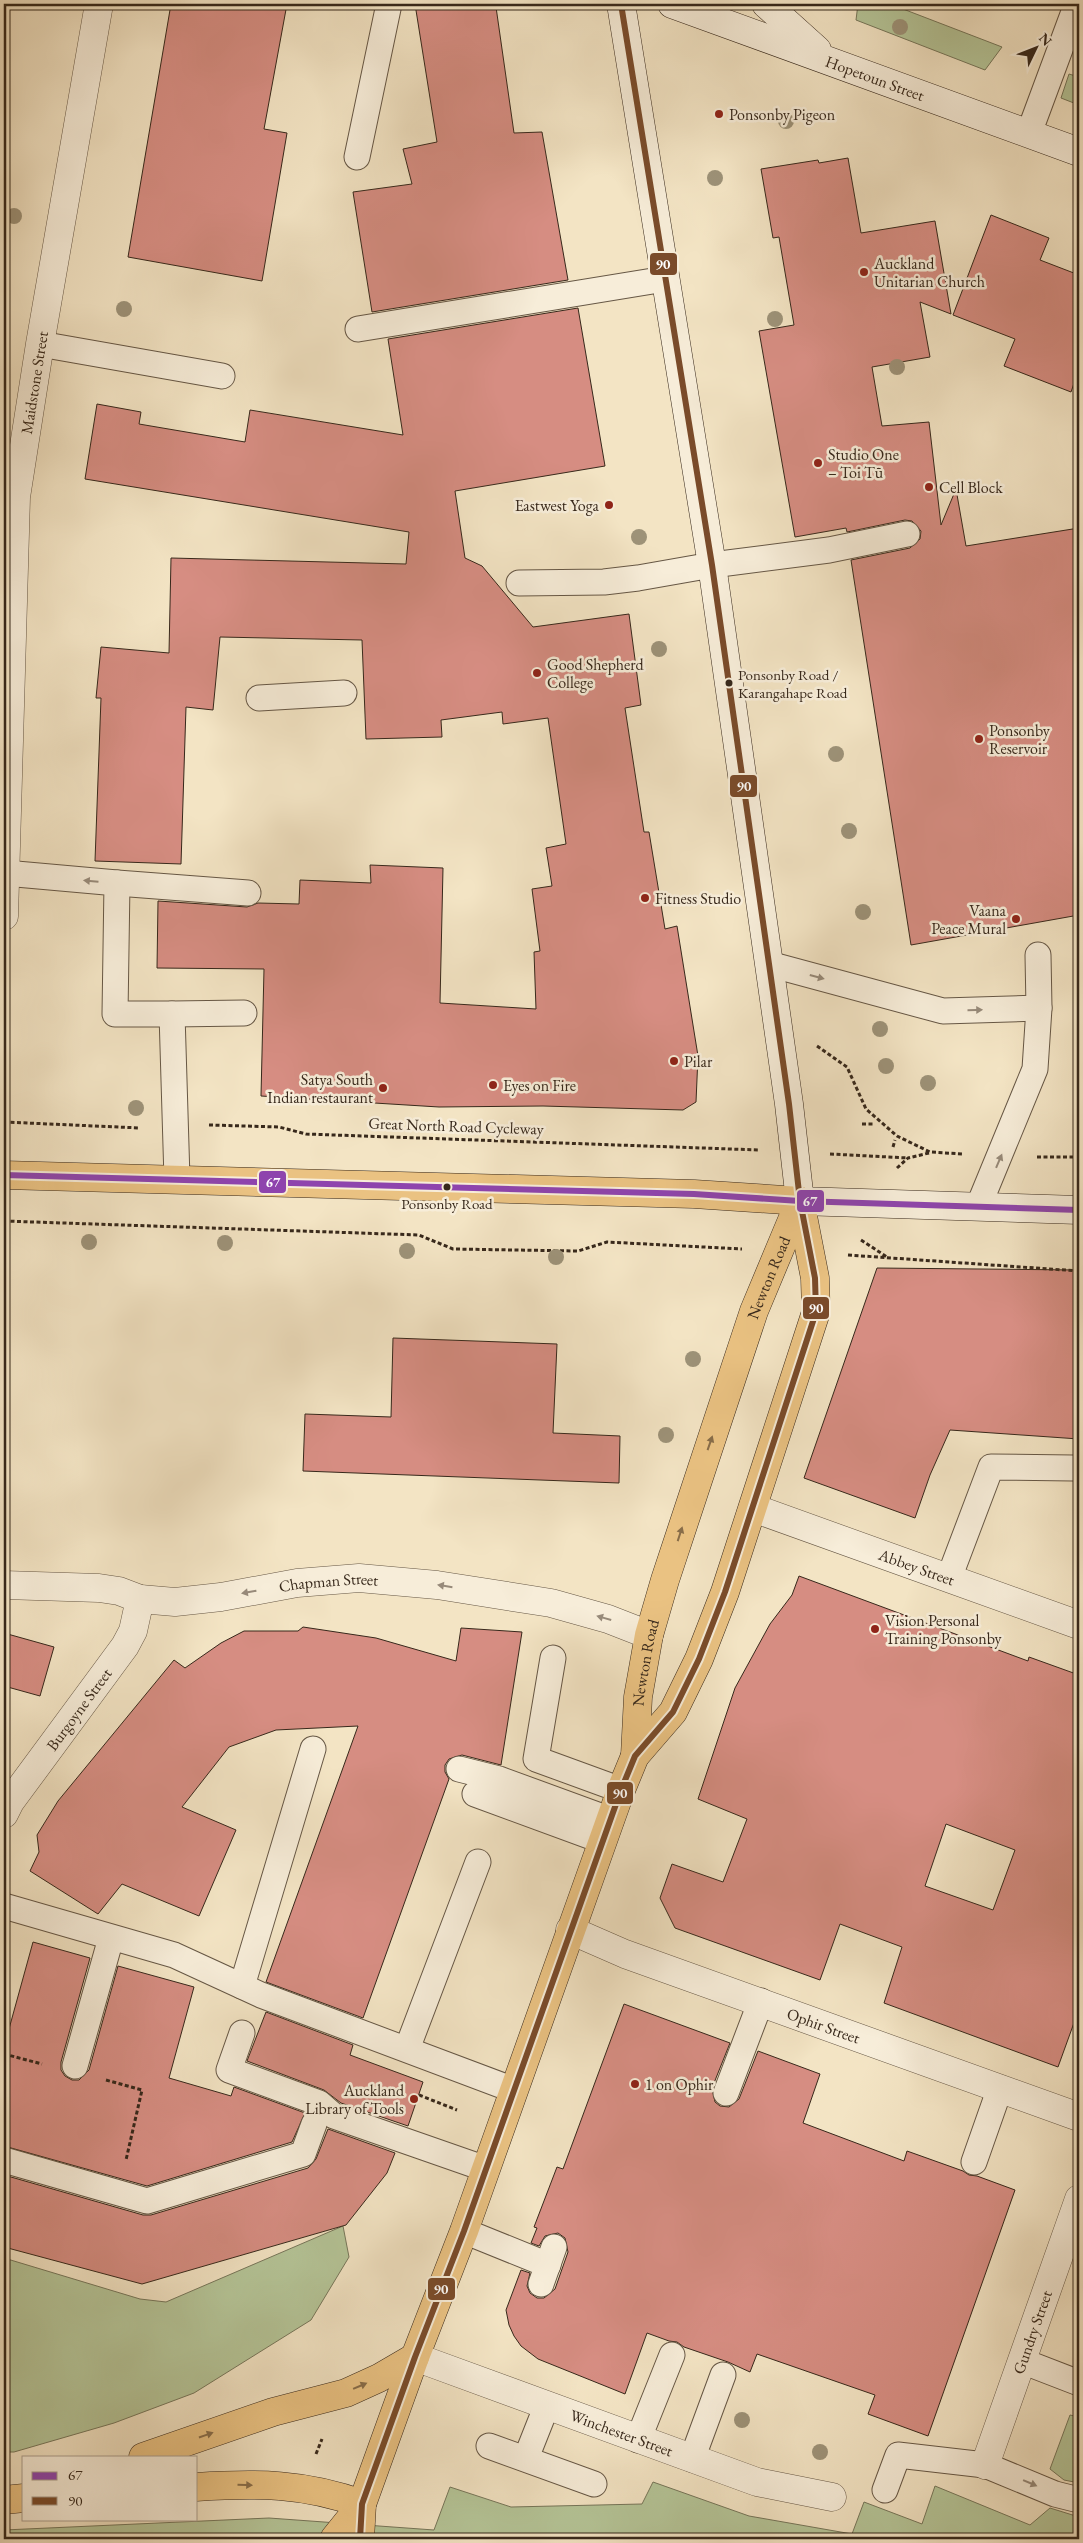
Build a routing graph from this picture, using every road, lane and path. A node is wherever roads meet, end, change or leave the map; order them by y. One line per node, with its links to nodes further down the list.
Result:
1 (99, 4): 13 (street, Maidstone Street)
2 (389, 4): 10 (lane)
3 (621, 4): 11 (street)
4 (672, 4): 7 (street, Hopetoun Street)
5 (766, 4): 7 (street)
6 (1075, 9): 8 (lane)
7 (827, 59): 8 (street, Hopetoun Street)
8 (1029, 133): 9 (street, Hopetoun Street)
9 (1079, 152)
10 (357, 157)
11 (665, 279): 12 (lane); 16 (street)
12 (358, 329)
13 (40, 344): 14 (lane); 20 (street, Maidstone Street)
14 (222, 376)
15 (907, 534): 16 (lane)
16 (712, 565): 17 (lane); 25 (street)
17 (519, 583)
18 (344, 693): 19 (lane)
19 (259, 698)
20 (6, 874): 21 (lane, one-way to 20); 23 (street, Maidstone Street)
21 (117, 884): 22 (lane); 28 (lane)
22 (248, 893)
23 (4, 916)
24 (1038, 955): 26 (lane)
25 (770, 964): 26 (lane, one-way to 26); 29 (street)
26 (1039, 1008): 37 (lane)
27 (244, 1013): 28 (lane)
28 (172, 1014): 33 (lane)
29 (776, 1016): 36 (street); 37 (path)
30 (4, 1122): 33 (path, Great North Road Cycleway)
31 (862, 1124): 32 (path)
32 (874, 1124)
33 (175, 1130): 36 (path, Great North Road Cycleway); 41 (lane)
34 (895, 1140): 35 (path)
35 (893, 1147)
36 (794, 1152): 39 (path, Great North Road Cycleway); 42 (street)
37 (1001, 1157): 38 (path); 43 (lane, one-way to 37)
38 (1079, 1157)
39 (908, 1158)
40 (4, 1174): 41 (main road)
41 (177, 1179): 42 (main road)
42 (800, 1201): 43 (street); 46 (main road, Newton Road); 50 (main road, Newton Road)
43 (979, 1205): 44 (street)
44 (1079, 1210)
45 (4, 1221): 46 (path)
46 (779, 1251): 55 (main road, Newton Road, one-way to 46)
47 (887, 1257): 48 (path)
48 (1079, 1271)
49 (1073, 1468): 51 (lane)
50 (753, 1508): 51 (street, Abbey Street); 58 (main road, Newton Road)
51 (949, 1578): 54 (street, Abbey Street)
52 (4, 1585): 53 (street, Chapman Street)
53 (140, 1599): 55 (street, Chapman Street, one-way to 53); 62 (street, Burgoyne Street)
54 (1079, 1625)
55 (649, 1635): 58 (main road, Newton Road)
56 (553, 1658): 60 (lane)
57 (313, 1749): 68 (lane)
58 (636, 1756): 60 (main road, Newton Road)
59 (459, 1770): 63 (lane)
60 (621, 1790): 63 (main road, Newton Road)
61 (475, 1794): 63 (lane)
62 (4, 1814)
63 (606, 1830): 66 (main road, Newton Road)
64 (478, 1862): 71 (lane)
65 (4, 1906): 67 (lane)
66 (570, 1930): 69 (street, Ophir Street); 77 (main road, Newton Road)
67 (110, 1938): 68 (lane); 74 (lane)
68 (242, 1986): 71 (lane)
69 (761, 2001): 76 (street, Ophir Street); 78 (lane)
70 (242, 2033): 85 (lane)
71 (407, 2049): 77 (lane)
72 (4, 2054): 73 (path)
73 (48, 2065)
74 (75, 2066)
75 (99, 2078): 86 (path)
76 (1000, 2088): 81 (street, Ophir Street); 84 (lane)
77 (514, 2090): 85 (main road, Newton Road)
78 (726, 2093)
79 (419, 2095): 80 (path)
80 (456, 2110)
81 (1079, 2117)
82 (314, 2124): 86 (lane)
83 (4, 2160): 86 (lane)
84 (974, 2162)
85 (486, 2169): 88 (main road, Newton Road)
86 (119, 2193)
87 (1079, 2199): 92 (street, Gundry Street)
88 (464, 2230): 89 (lane); 91 (main road, Newton Road)
89 (548, 2266)
90 (672, 2355): 96 (lane)
91 (415, 2357): 95 (street, Winchester Street); 98 (main road, one-way to 91); 107 (main road, Newton Road)
92 (1022, 2361): 94 (lane); 101 (street, Gundry Street)
93 (724, 2375): 100 (lane)
94 (1079, 2383)
95 (547, 2405): 96 (street, Winchester Street); 99 (lane)
96 (638, 2440): 100 (street, Winchester Street)
97 (489, 2446): 99 (lane)
98 (146, 2456)
99 (526, 2458): 102 (lane)
100 (692, 2459): 105 (street, Winchester Street)
101 (985, 2465): 104 (lane); 106 (lane, one-way to 106)
102 (594, 2484)
103 (198, 2487): 107 (main road, one-way to 107)
104 (885, 2490)
105 (832, 2497)
106 (1079, 2500)
107 (362, 2504): 108 (main road, Newton Road); 109 (main road, Newton Road)
108 (334, 2539)
109 (360, 2539)

